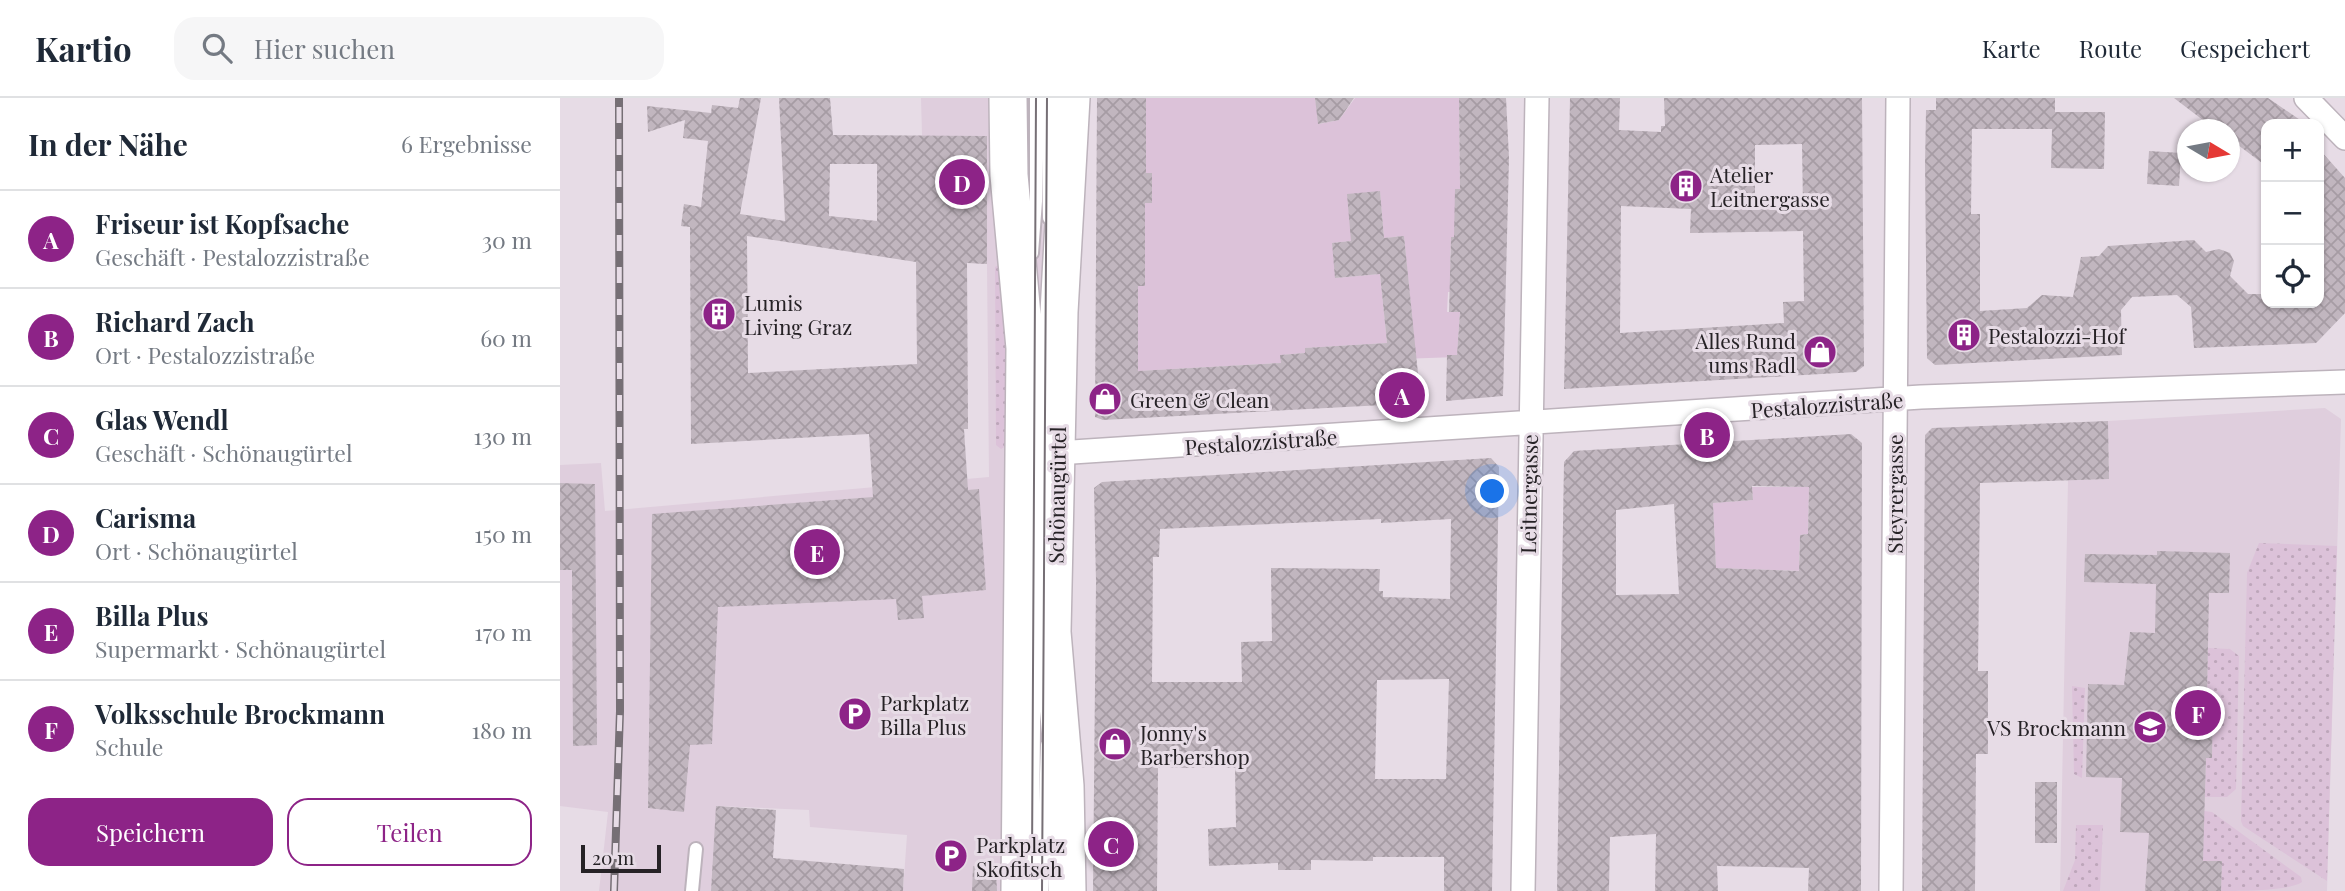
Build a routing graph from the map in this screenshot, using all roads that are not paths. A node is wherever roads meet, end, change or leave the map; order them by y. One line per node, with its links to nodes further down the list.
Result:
1 (1008, 98): 10 (main road, Schönaugürtel)
2 (1036, 98): 10 (lane)
3 (1047, 98): 9 (lane)
4 (1071, 98): 9 (main road, Schönaugürtel)
5 (1537, 98): 13 (street, Leitnergasse)
6 (1898, 98): 12 (street, Steyrergasse)
7 (2306, 98): 8 (street)
8 (2345, 138)
9 (1059, 312): 14 (main road, Schönaugürtel)
10 (1026, 348): 18 (main road, Schönaugürtel)
11 (2345, 382): 12 (street, Pestalozzistraße)
12 (1894, 399): 13 (street, Pestalozzistraße); 22 (street, Steyrergasse)
13 (1529, 424): 14 (street, Pestalozzistraße); 21 (street, Leitnergasse)
14 (1057, 453): 15 (main road, Schönaugürtel)
15 (1055, 695): 19 (lane); 20 (main road, Schönaugürtel)
16 (696, 849): 17 (lane)
17 (692, 891)
18 (1020, 891)
19 (1042, 891)
20 (1067, 891)
21 (1522, 891)
22 (1891, 891)

